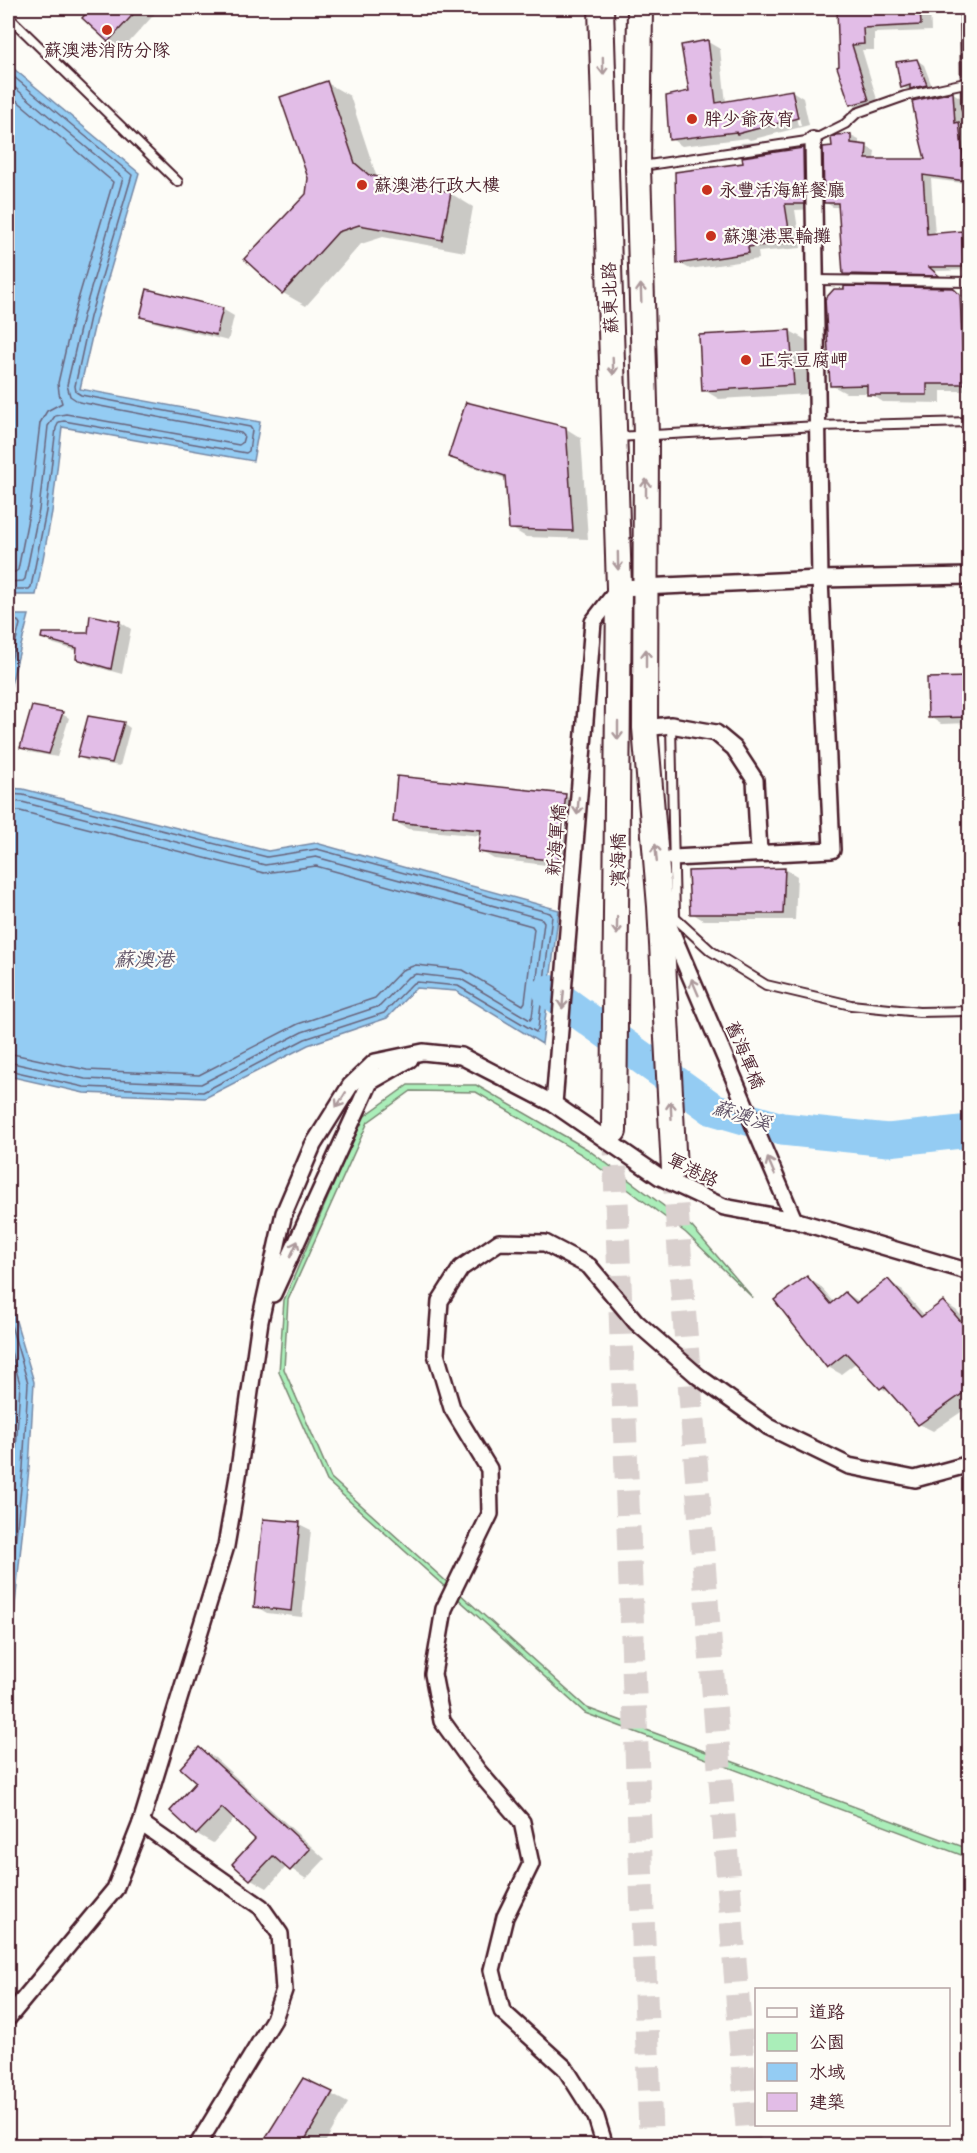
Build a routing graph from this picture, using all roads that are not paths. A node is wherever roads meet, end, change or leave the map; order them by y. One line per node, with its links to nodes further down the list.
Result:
1 (602, 8): 15 (main road, 蘇東北路, one-way to 15)
2 (640, 8): 8 (main road, 蘇東北路)
3 (969, 8): 5 (street)
4 (8, 16): 9 (lane)
5 (969, 82): 6 (street); 7 (lane)
6 (969, 107)
7 (813, 140): 8 (lane); 10 (street)
8 (638, 167): 14 (main road, 蘇東北路, one-way to 8)
9 (178, 182)
10 (816, 280): 11 (lane); 13 (street)
11 (969, 282)
12 (969, 422): 13 (lane)
13 (818, 426): 14 (lane); 17 (street)
14 (646, 436): 15 (lane); 19 (main road, 蘇東北路, one-way to 14)
15 (615, 437): 18 (main road, 蘇東北路, one-way to 18)
16 (969, 576): 17 (street)
17 (820, 579): 19 (street); 22 (street)
18 (619, 588): 19 (street); 27 (street, 新海軍橋, one-way to 27); 28 (main road, 濱海橋, one-way to 28)
19 (646, 588): 21 (main road, 蘇東北路, one-way to 19)
20 (671, 725): 21 (street); 22 (street); 23 (lane)
21 (645, 728): 24 (main road, 蘇東北路, one-way to 21)
22 (759, 852): 23 (street)
23 (674, 858): 25 (lane)
24 (660, 906): 29 (main road, 蘇東北路, one-way to 24); 30 (street, 舊海軍橋, one-way to 24)
25 (969, 1011)
26 (423, 1052): 27 (street, 軍港路); 32 (street, one-way to 26); 32 (street, 軍港路, one-way to 32)
27 (554, 1104): 30 (street, 軍港路)
28 (614, 1131)
29 (674, 1168)
30 (794, 1220): 31 (street, 軍港路)
31 (969, 1272)
32 (260, 1321): 34 (street)
33 (969, 1464): 37 (street)
34 (141, 1823): 35 (street); 36 (street)
35 (8, 2018)
36 (196, 2145)
37 (605, 2145)

